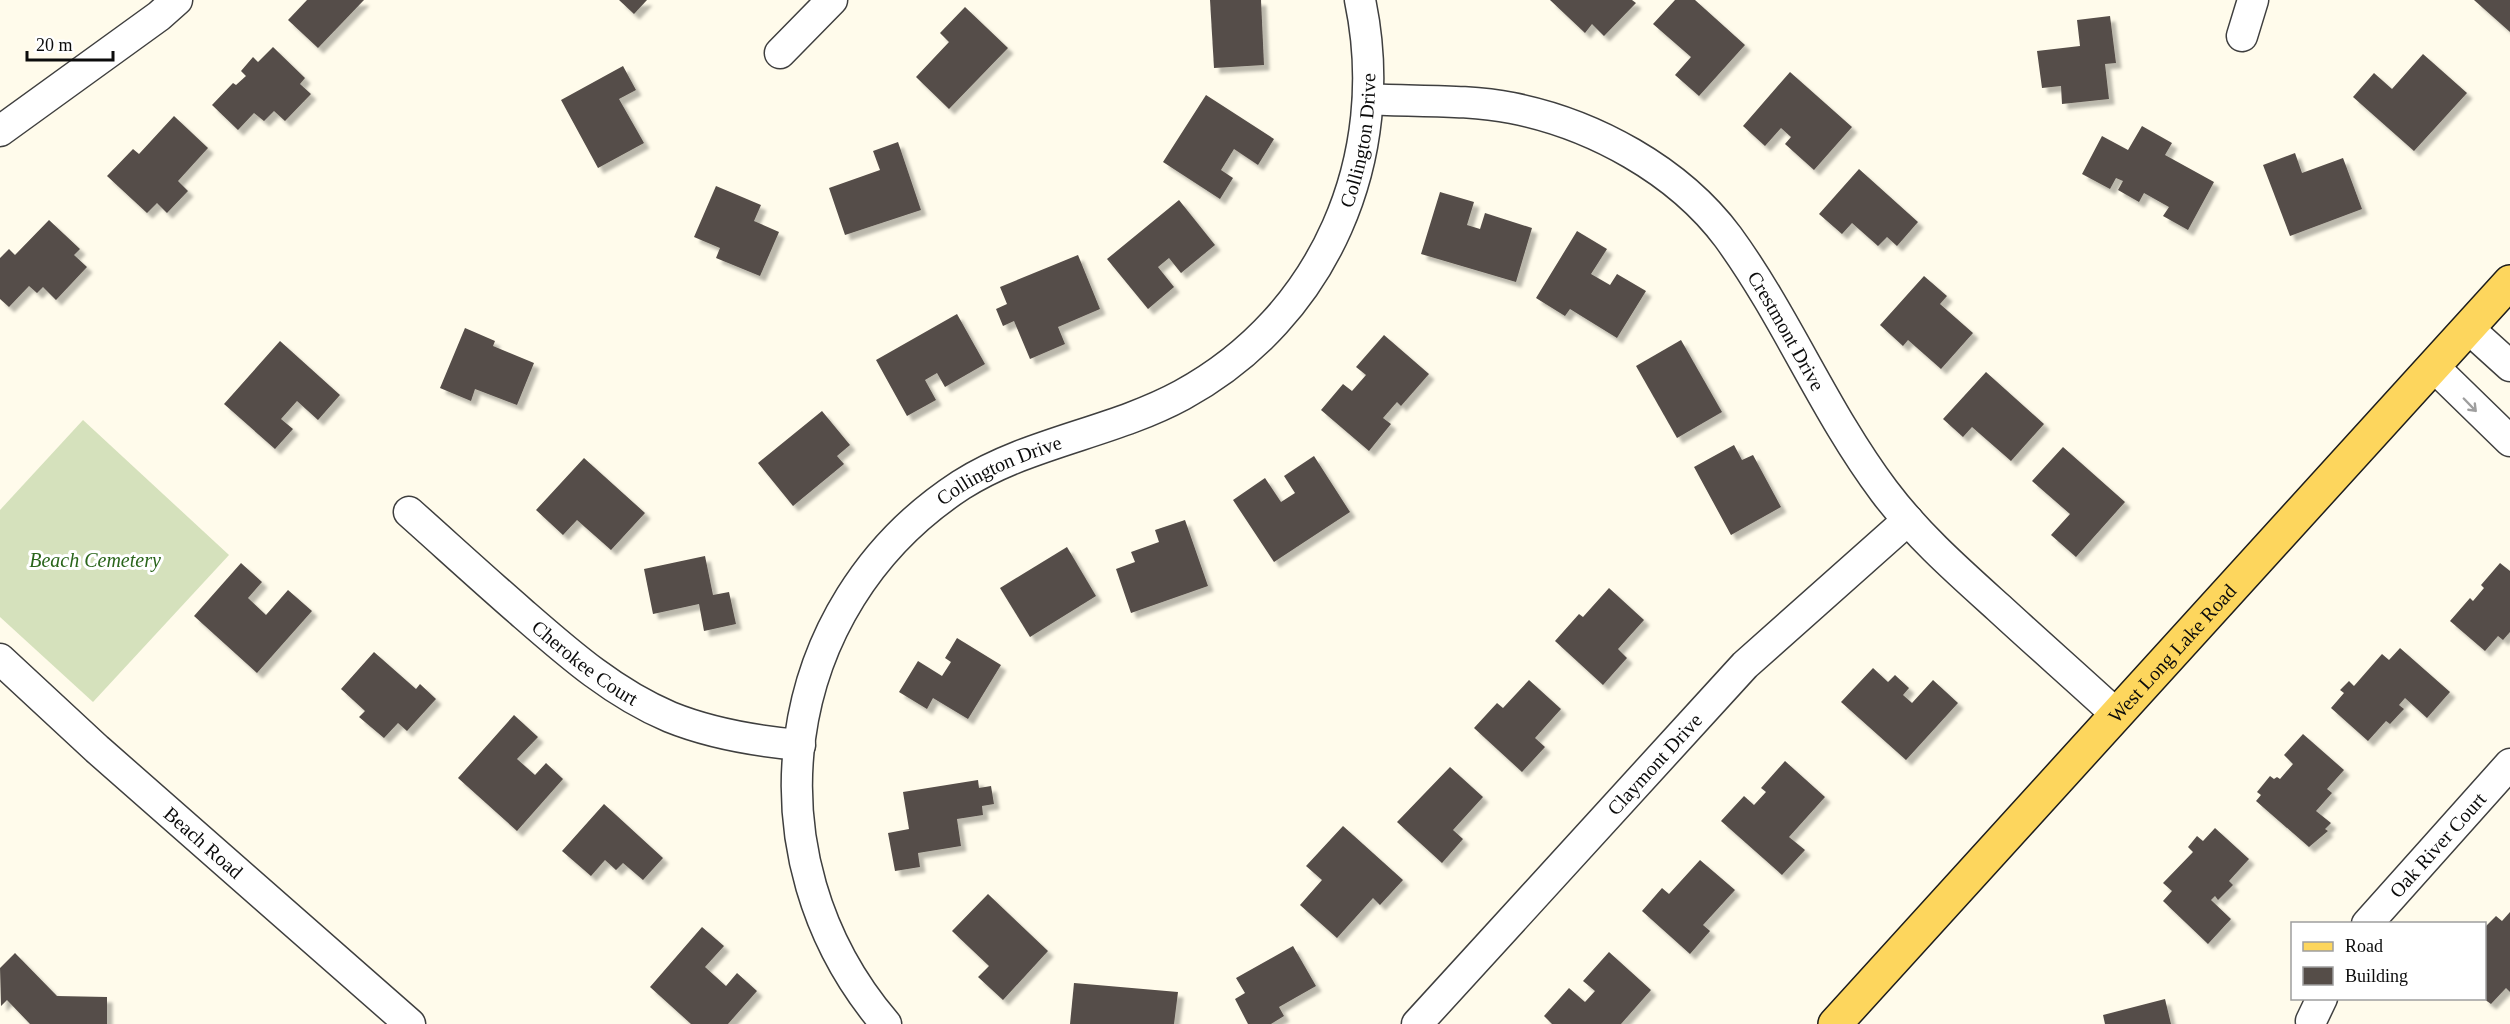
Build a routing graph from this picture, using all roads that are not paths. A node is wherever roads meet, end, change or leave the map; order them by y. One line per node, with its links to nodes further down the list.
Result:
1 (177, 0): 8 (street)
2 (832, 0): 6 (street)
3 (1360, 0): 7 (street, Collington Drive)
4 (2253, 0): 5 (street)
5 (2242, 36)
6 (780, 53)
7 (1368, 99): 15 (street, Crestmont Drive); 18 (street, Collington Drive)
8 (0, 131)
9 (2510, 282): 10 (main road, West Long Lake Road)
10 (2468, 328): 11 (main road, West Long Lake Road); 12 (street)
11 (2433, 366): 13 (street, one-way to 13); 17 (main road, West Long Lake Road)
12 (2510, 366)
13 (2510, 441)
14 (409, 512): 18 (street, Cherokee Court)
15 (1908, 520): 17 (street, Crestmont Drive); 23 (street, Claymont Drive)
16 (0, 659): 22 (street, Beach Road)
17 (2117, 715): 24 (main road, West Long Lake Road)
18 (800, 745): 21 (street, Collington Drive)
19 (2510, 764): 20 (street, Oak River Court)
20 (2369, 922)
21 (869, 1018)
22 (410, 1024)
23 (1418, 1024)
24 (1835, 1024)

